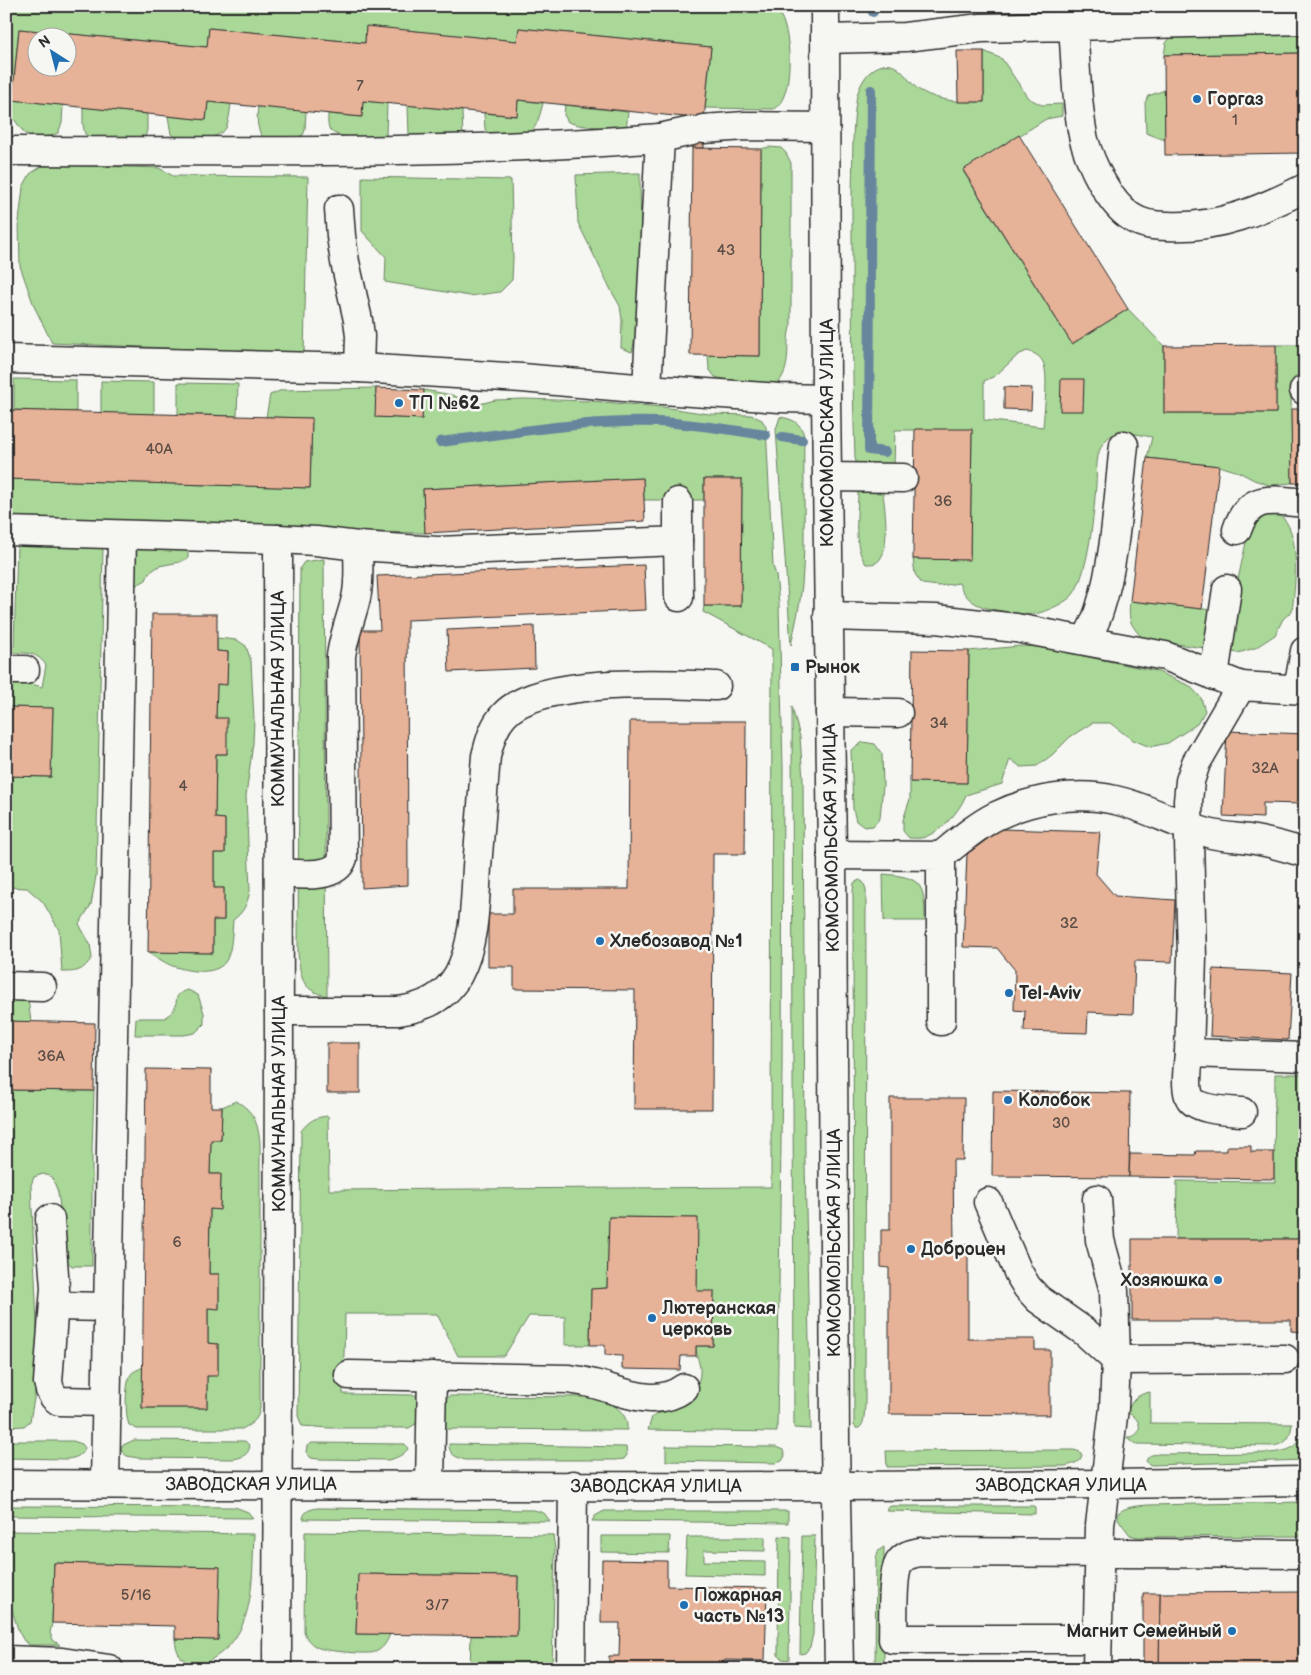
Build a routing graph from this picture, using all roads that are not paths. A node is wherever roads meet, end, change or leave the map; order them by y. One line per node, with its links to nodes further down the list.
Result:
1 (825, 6): 4 (street, КОМСОМОЛЬСКАЯ УЛИЦА)
2 (1305, 20): 3 (street)
3 (1073, 26): 4 (street); 8 (street)
4 (825, 39): 5 (street, КОМСОМОЛЬСКАЯ УЛИЦА)
5 (826, 127): 6 (street); 13 (street, КОМСОМОЛЬСКАЯ УЛИЦА)
6 (660, 138): 7 (street); 12 (street)
7 (6, 151)
8 (1305, 188)
9 (339, 209): 11 (street)
10 (6, 359): 11 (street)
11 (359, 368): 12 (street)
12 (647, 389): 13 (street)
13 (826, 399): 15 (street, КОМСОМОЛЬСКАЯ УЛИЦА)
14 (1124, 445): 28 (street)
15 (827, 477): 16 (street); 27 (street, КОМСОМОЛЬСКАЯ УЛИЦА)
16 (903, 478)
17 (678, 502): 23 (street)
18 (1305, 503): 19 (street)
19 (1237, 530)
20 (6, 531): 21 (street)
21 (122, 535): 22 (street); 52 (street)
22 (278, 539): 24 (street); 40 (street, КОММУНАЛЬНАЯ УЛИЦА)
23 (678, 541): 24 (street); 26 (street)
24 (358, 546): 40 (street)
25 (1227, 589): 30 (street)
26 (679, 597)
27 (828, 616): 28 (street); 34 (street, КОМСОМОЛЬСКАЯ УЛИЦА)
28 (1086, 640): 30 (street)
29 (1305, 651): 33 (street)
30 (1214, 676): 32 (street)
31 (716, 686): 43 (street)
32 (1241, 686): 33 (street); 36 (street)
33 (1302, 690)
34 (830, 712): 35 (street); 38 (street, КОМСОМОЛЬСКАЯ УЛИЦА)
35 (898, 713)
36 (1188, 826): 37 (street); 39 (street); 45 (street)
37 (1305, 853)
38 (832, 855): 39 (street); 66 (street, КОМСОМОЛЬСКАЯ УЛИЦА)
39 (941, 856): 44 (street)
40 (279, 873): 43 (street, КОММУНАЛЬНАЯ УЛИЦА)
41 (6, 986): 42 (street)
42 (42, 987)
43 (279, 1011): 62 (street, КОММУНАЛЬНАЯ УЛИЦА)
44 (941, 1021)
45 (1188, 1053): 46 (street); 47 (street)
46 (1305, 1057)
47 (1242, 1112)
48 (1097, 1198): 54 (street)
49 (988, 1202): 54 (street)
50 (50, 1219): 51 (street)
51 (55, 1306): 52 (street); 58 (street)
52 (108, 1307): 58 (street)
53 (1285, 1359): 54 (street)
54 (1116, 1360): 65 (street)
55 (349, 1375): 56 (street)
56 (432, 1376): 57 (street); 63 (street)
57 (684, 1388)
58 (106, 1402): 61 (street)
59 (1305, 1482): 65 (street, ЗАВОДСКАЯ УЛИЦА)
60 (6, 1484): 61 (street, ЗАВОДСКАЯ УЛИЦА)
61 (105, 1484): 62 (street, ЗАВОДСКАЯ УЛИЦА)
62 (278, 1484): 63 (street, ЗАВОДСКАЯ УЛИЦА); 72 (street, КОММУНАЛЬНАЯ УЛИЦА)
63 (430, 1485): 64 (street, ЗАВОДСКАЯ УЛИЦА)
64 (572, 1485): 66 (street, ЗАВОДСКАЯ УЛИЦА); 73 (street)
65 (1104, 1485): 66 (street, ЗАВОДСКАЯ УЛИЦА); 67 (street)
66 (835, 1486): 74 (street, КОМСОМОЛЬСКАЯ УЛИЦА)
67 (1099, 1553): 68 (street); 69 (street); 69 (street)
68 (1305, 1554)
69 (1097, 1639): 75 (street)
70 (6, 1660): 71 (street)
71 (109, 1669)
72 (277, 1669)
73 (571, 1669)
74 (839, 1669)
75 (1097, 1669)

